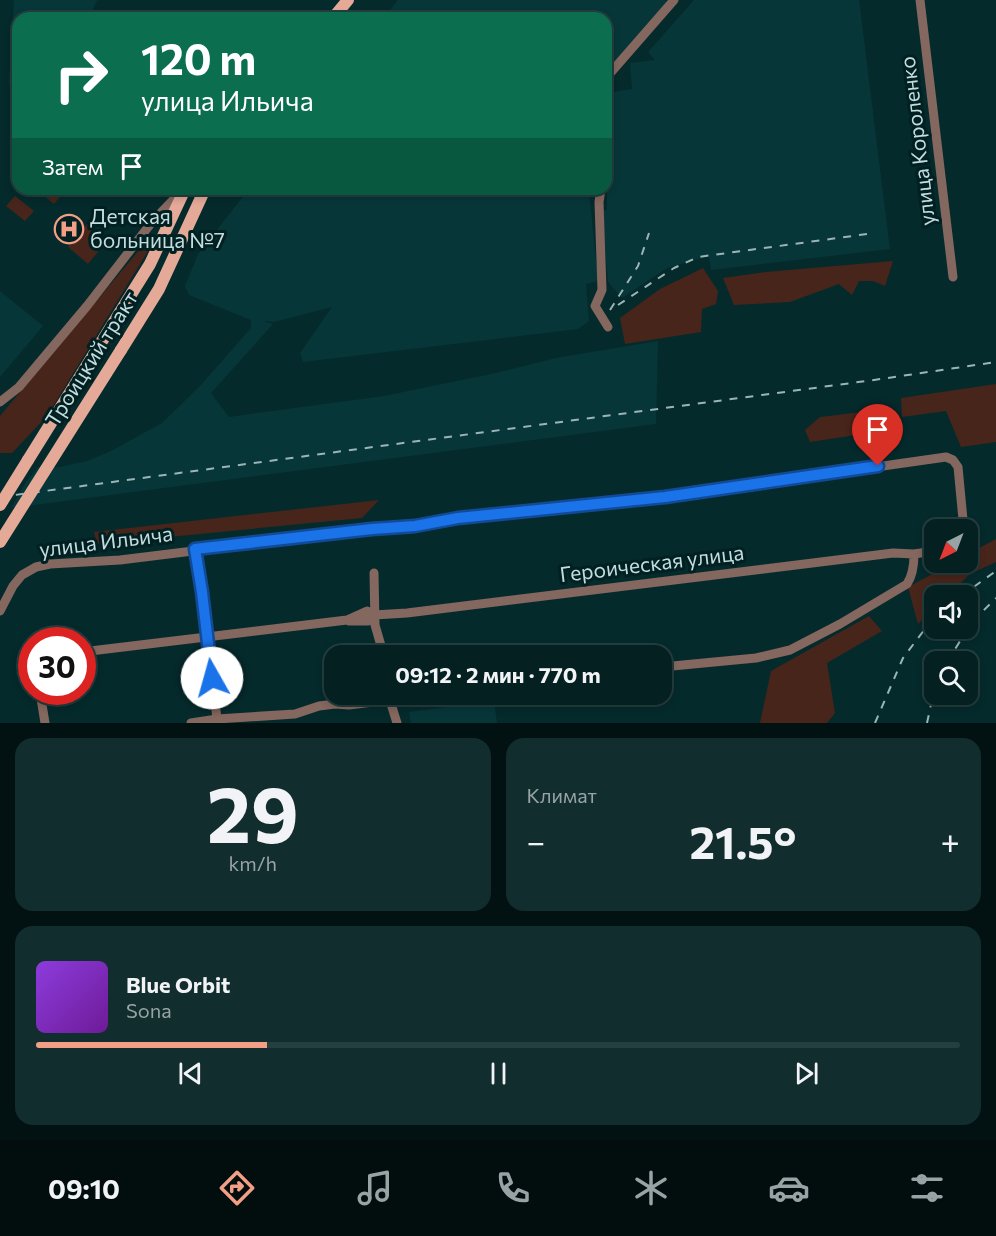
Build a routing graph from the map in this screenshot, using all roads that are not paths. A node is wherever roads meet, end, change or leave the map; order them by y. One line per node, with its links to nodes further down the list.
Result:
1 (348, 0): 4 (main road)
2 (674, 0): 5 (street)
3 (920, 0): 12 (street, улица Короленко)
4 (338, 12)
5 (612, 71)
6 (179, 195): 10 (street)
7 (182, 195): 11 (main road)
8 (202, 195): 17 (main road, Троицкий тракт, bridge)
9 (600, 195): 13 (street)
10 (152, 222): 11 (street); 14 (street)
11 (165, 232): 15 (main road, bridge)
12 (953, 277)
13 (608, 327)
14 (0, 402)
15 (0, 505)
16 (963, 519): 18 (street, улица Ильича)
17 (0, 542)
18 (195, 549): 22 (street, улица Ильича); 24 (street)
19 (924, 552): 20 (street, Героическая улица)
20 (914, 554): 23 (street, Героическая улица); 27 (street)
21 (374, 573): 23 (street)
22 (0, 611)
23 (374, 615): 24 (street, Героическая улица); 25 (street)
24 (207, 637): 26 (street, Героическая улица); 31 (street)
25 (381, 645)
26 (96, 650)
27 (672, 666)
28 (42, 705): 33 (street)
29 (327, 705): 32 (street)
30 (391, 705): 35 (street)
31 (217, 719): 32 (street); 34 (street)
32 (283, 719)
33 (45, 723)
34 (191, 723)
35 (397, 723)

